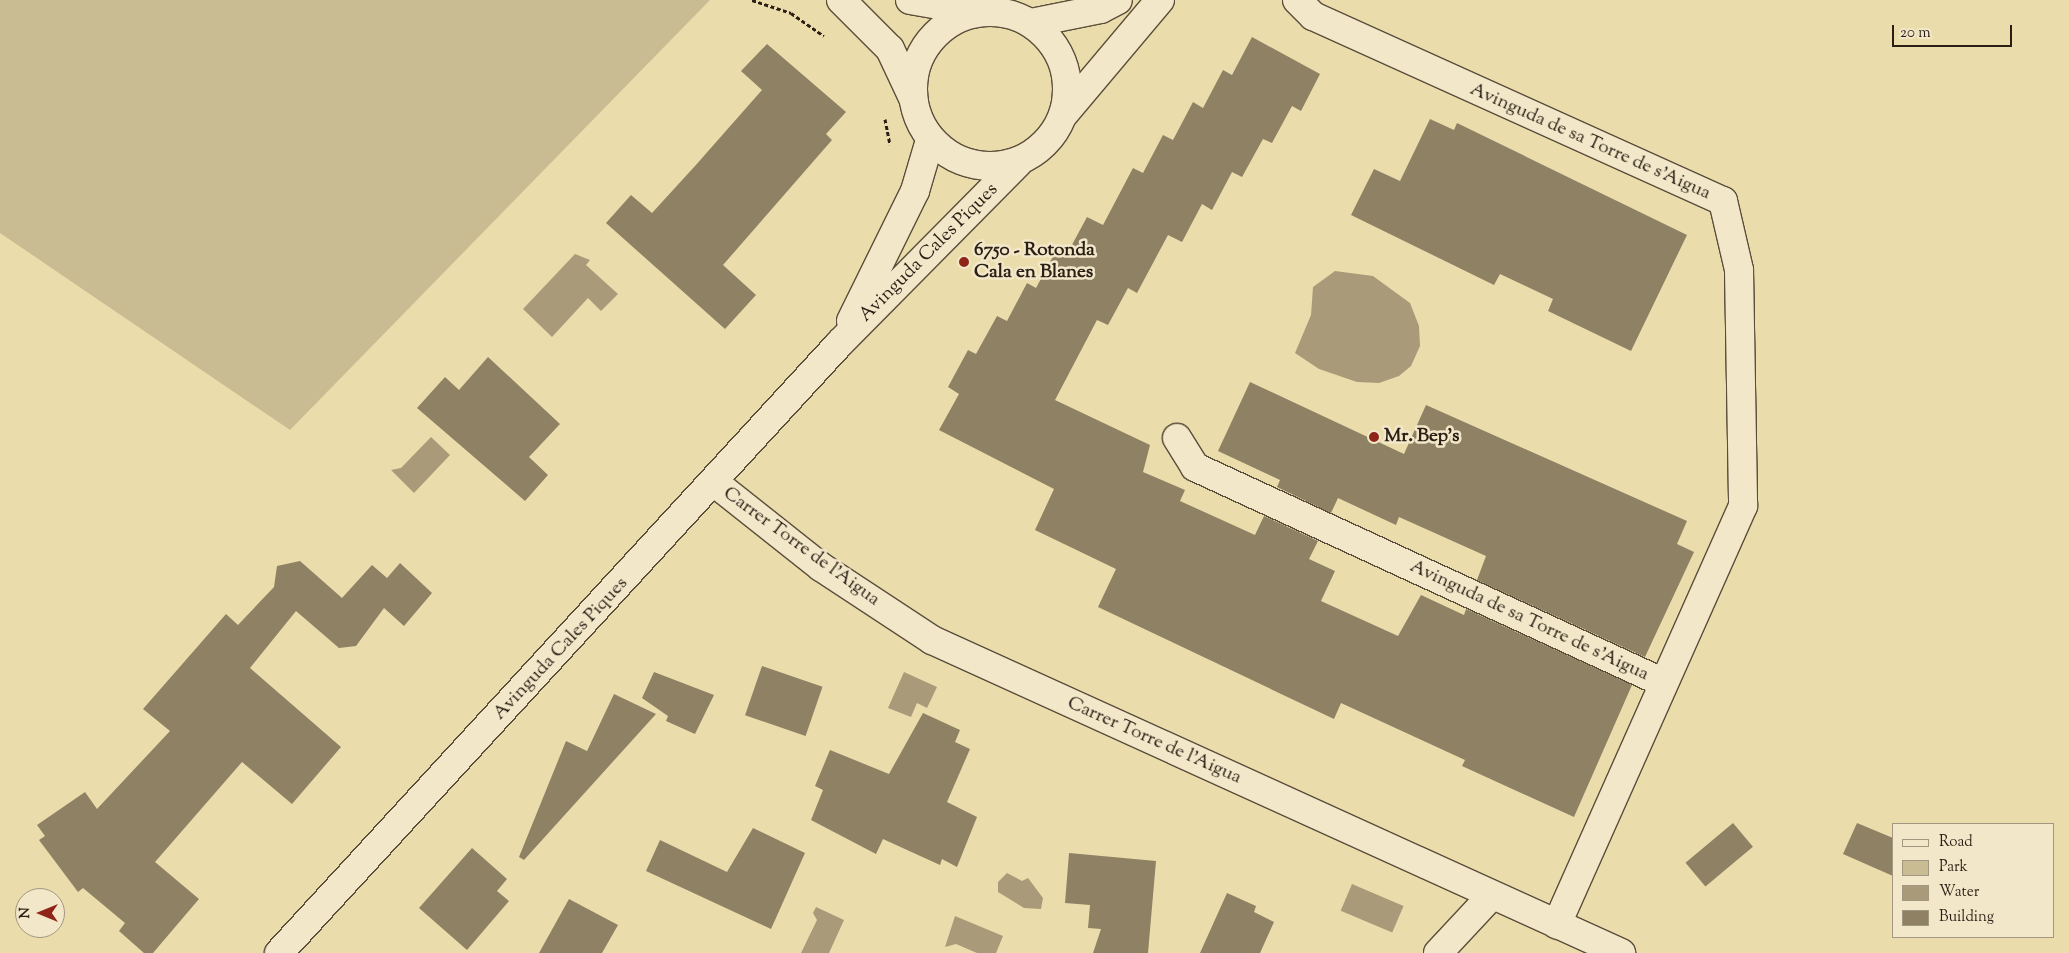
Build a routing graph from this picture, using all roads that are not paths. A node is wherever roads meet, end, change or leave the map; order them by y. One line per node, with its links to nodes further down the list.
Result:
1 (841, 0): 8 (street)
2 (910, 0): 6 (street)
3 (1118, 0): 7 (street)
4 (1160, 0): 9 (street)
5 (1297, 0): 15 (street, Avinguda de sa Torre de s'Aigua)
6 (980, 12): 7 (street); 8 (street)
7 (1032, 23): 9 (street)
8 (914, 102): 10 (street)
9 (1064, 114): 11 (street)
10 (930, 140): 11 (street); 12 (street, Avinguda Cales Piques)
11 (1018, 163): 12 (street, Avinguda Cales Piques)
12 (840, 343): 14 (street, Avinguda Cales Piques)
13 (1177, 438): 15 (street, Avinguda de sa Torre de s'Aigua)
14 (715, 483): 16 (street, Carrer Torre de l'Aigua); 18 (street, Avinguda Cales Piques)
15 (1664, 683): 17 (street)
16 (1492, 895): 17 (street, Carrer Torre de l'Aigua); 19 (street)
17 (1557, 924): 20 (street, Carrer Torre de l'Aigua)
18 (279, 953)
19 (1438, 953)
20 (1621, 953)

